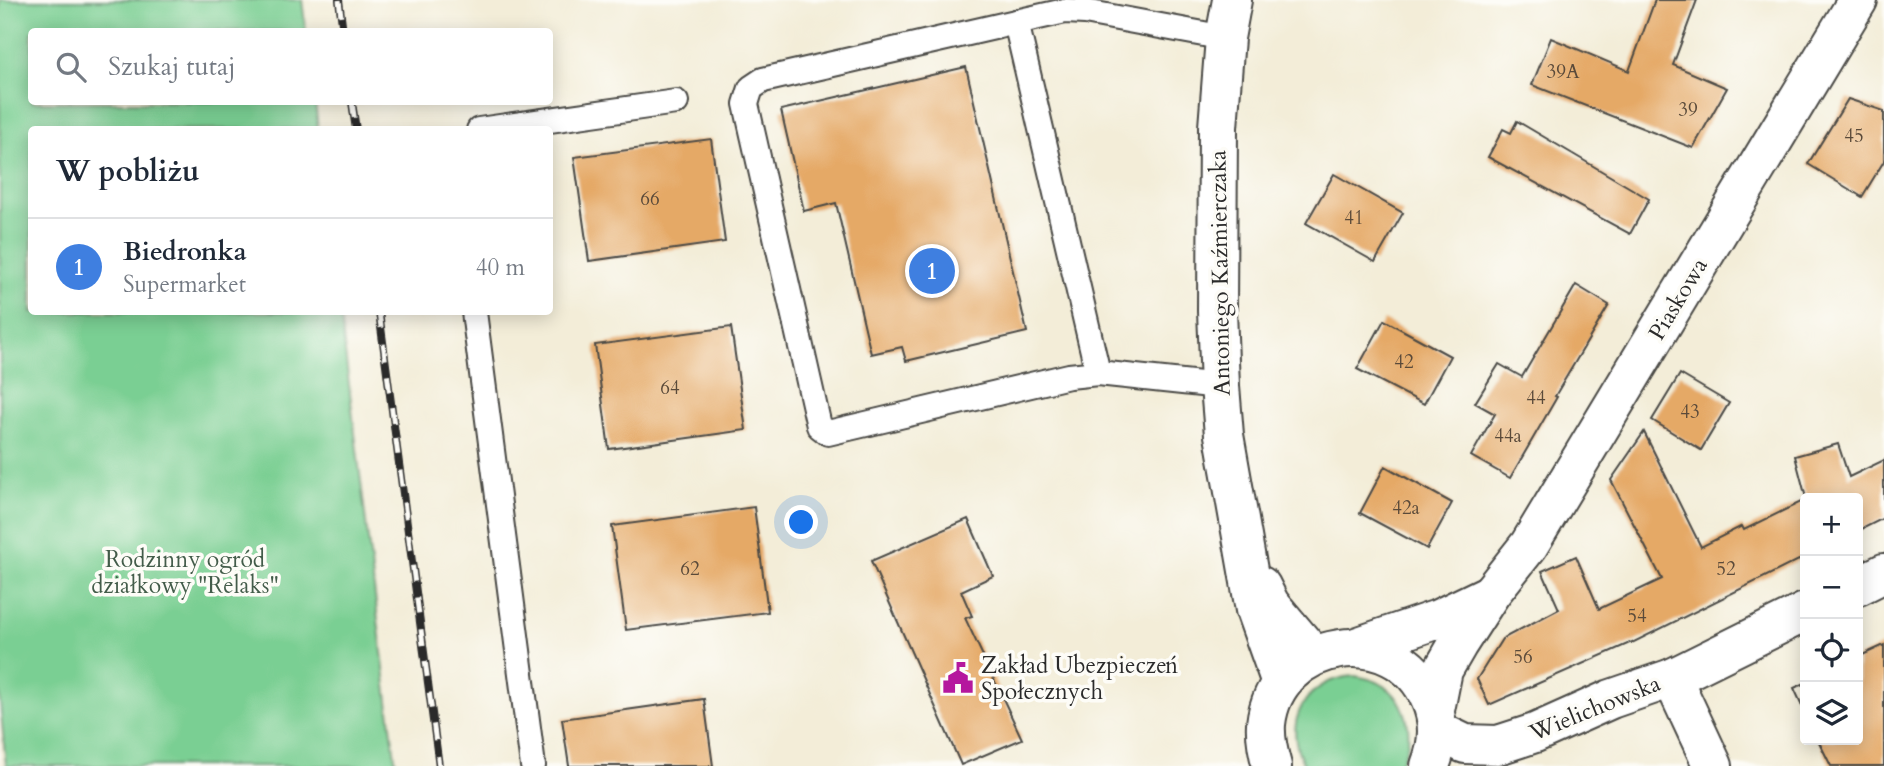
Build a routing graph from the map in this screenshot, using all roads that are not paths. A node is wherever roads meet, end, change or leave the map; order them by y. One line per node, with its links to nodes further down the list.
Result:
1 (1232, 0): 4 (street, Antoniego Kaźmierczaka)
2 (1858, 0): 13 (street, Piaskowa)
3 (1016, 22): 4 (lane); 8 (lane); 8 (lane)
4 (1225, 38): 9 (street, Antoniego Kaźmierczaka)
5 (676, 102): 6 (lane)
6 (507, 126)
7 (474, 315): 20 (lane)
8 (1098, 373): 9 (lane)
9 (1220, 386): 10 (street, Antoniego Kaźmierczaka)
10 (1243, 546): 16 (street, Antoniego Kaźmierczaka); 18 (street, Antoniego Kaźmierczaka)
11 (1884, 573): 12 (street)
12 (1863, 584)
13 (1492, 593): 15 (street, Piaskowa); 19 (street, Piaskowa)
14 (1800, 614): 17 (street, Wielichowska)
15 (1356, 648): 16 (street); 19 (street)
16 (1314, 656): 18 (street)
17 (1671, 678): 19 (street, Wielichowska); 22 (street, Wielichowska); 23 (street)
18 (1281, 683): 21 (street)
19 (1434, 736)
20 (533, 766)
21 (1272, 766)
22 (1506, 766)
23 (1713, 766)

